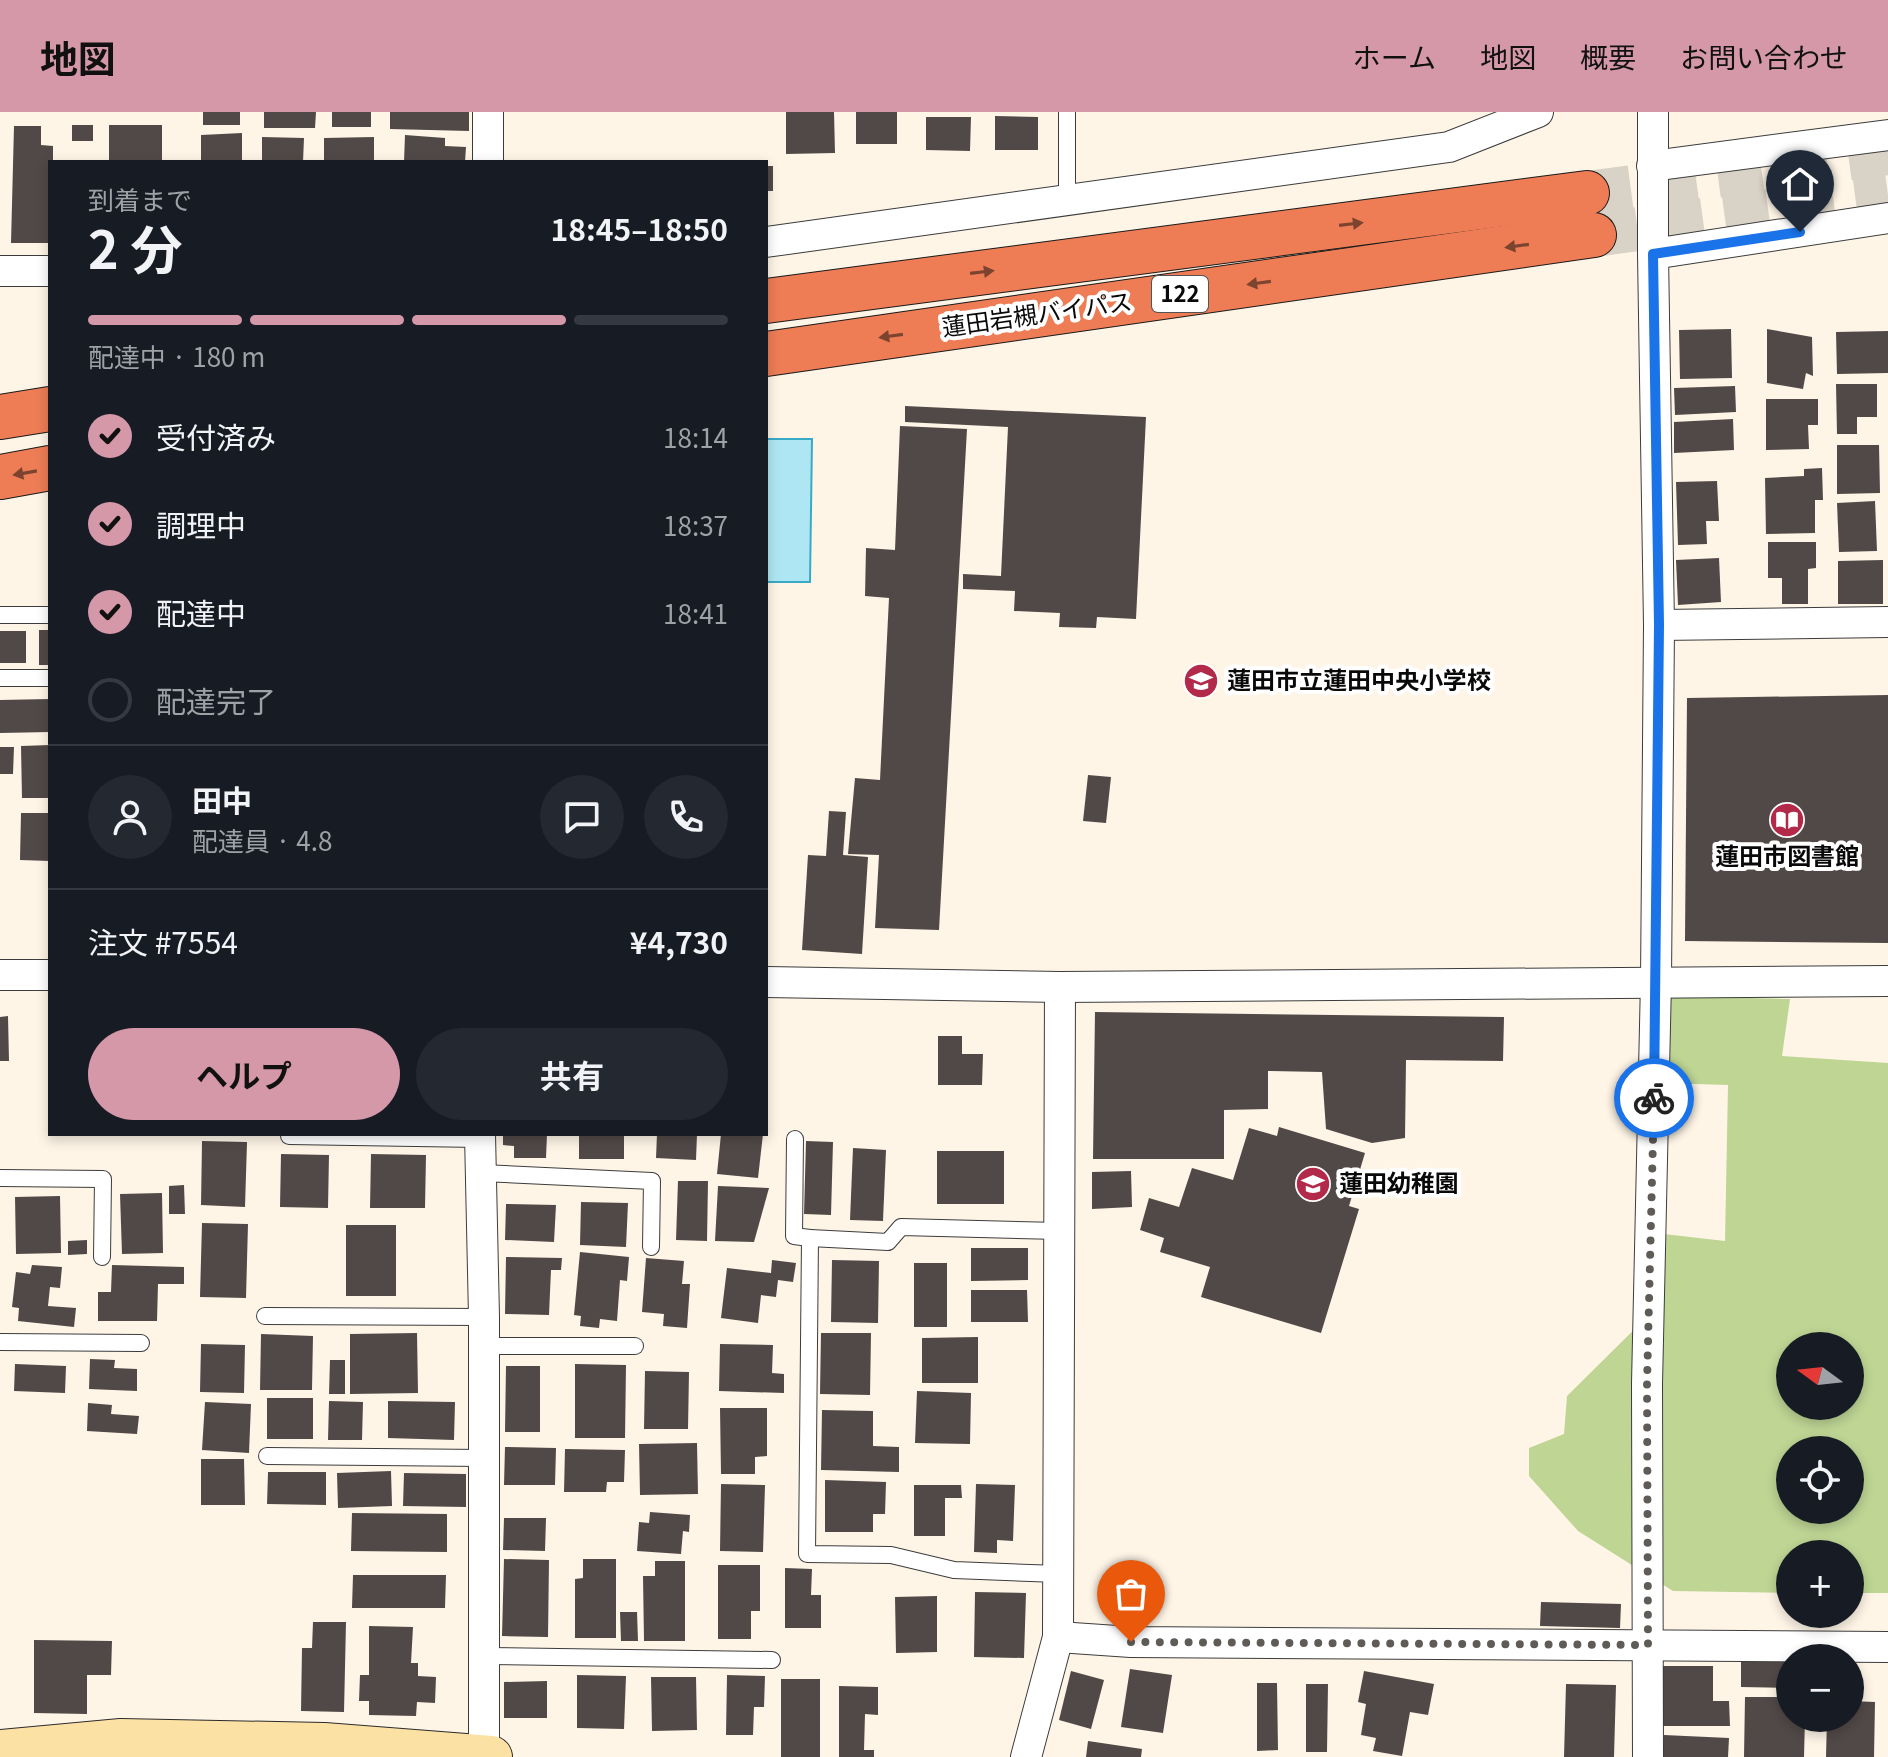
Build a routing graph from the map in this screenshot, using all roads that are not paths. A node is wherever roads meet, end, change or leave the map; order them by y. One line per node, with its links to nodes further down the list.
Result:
1 (488, 112): 6 (street)
2 (1067, 112): 8 (lane)
3 (1538, 112): 8 (street)
4 (1653, 112): 7 (street)
5 (1888, 135): 7 (street)
6 (488, 160)
7 (1652, 166): 11 (street)
8 (1067, 202): 10 (street)
9 (1888, 218): 11 (street)
10 (768, 242)
11 (1653, 254): 23 (street)
12 (0, 271): 13 (street)
13 (48, 271)
14 (768, 301): 15 (highway, 蓮田岩槻バイパス / 122, one-way to 15)
15 (768, 354)
16 (48, 409): 17 (highway)
17 (0, 417)
18 (48, 468): 19 (highway, one-way to 19)
19 (0, 477)
20 (0, 615): 21 (lane)
21 (48, 615)
22 (1888, 622): 23 (street)
23 (1659, 625): 28 (street)
24 (0, 678): 25 (lane)
25 (48, 678)
26 (0, 975): 27 (street)
27 (48, 975)
28 (1656, 981): 29 (street); 31 (street); 50 (street)
29 (1888, 981)
30 (768, 982): 31 (street)
31 (1060, 987): 37 (street)
32 (289, 1136): 33 (lane)
33 (480, 1137): 35 (street)
34 (795, 1139): 38 (lane)
35 (482, 1173): 39 (lane); 42 (street)
36 (0, 1178): 40 (lane)
37 (1060, 1231): 38 (lane); 48 (street)
38 (810, 1238): 48 (lane)
39 (651, 1247)
40 (102, 1257)
41 (265, 1316): 42 (lane)
42 (484, 1332): 45 (lane); 47 (street)
43 (0, 1342): 44 (lane)
44 (141, 1343)
45 (635, 1346)
46 (267, 1456): 47 (lane)
47 (484, 1458): 52 (street)
48 (1058, 1574): 49 (street)
49 (1058, 1637): 50 (street); 59 (street)
50 (1648, 1645): 51 (street); 60 (street)
51 (1888, 1647)
52 (484, 1656): 53 (lane); 57 (street)
53 (772, 1660)
54 (120, 1749): 55 (street); 56 (street)
55 (0, 1751)
56 (323, 1751): 57 (street)
57 (484, 1756): 58 (street)
58 (491, 1757)
59 (1026, 1757)
60 (1648, 1757)

